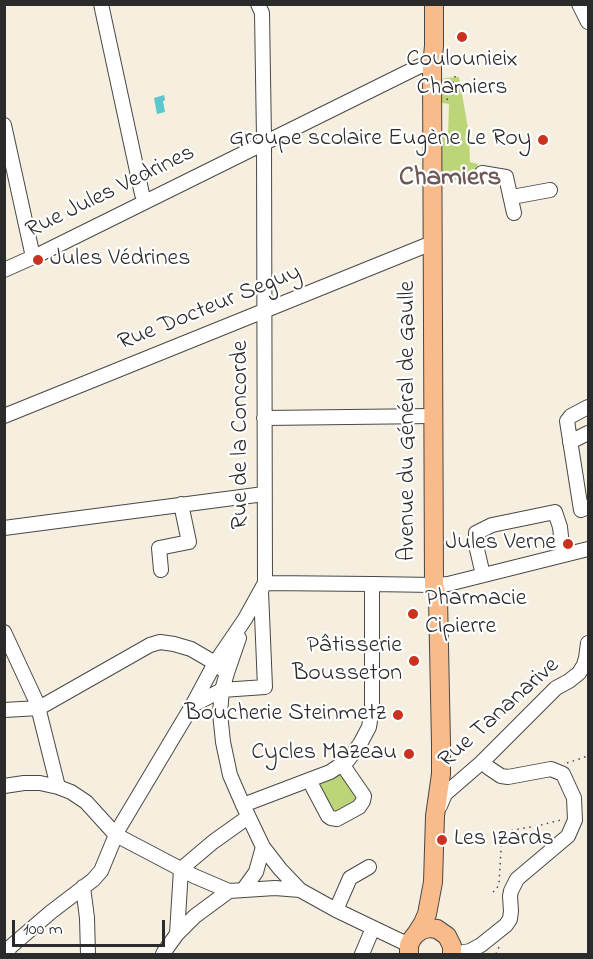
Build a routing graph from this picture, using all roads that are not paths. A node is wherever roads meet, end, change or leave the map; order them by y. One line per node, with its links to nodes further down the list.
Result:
1 (101, 4): 13 (street)
2 (258, 4): 9 (street, Rue de la Concorde)
3 (428, 4): 7 (main road, Avenue du Général de Gaulle)
4 (434, 4): 7 (main road, Avenue du Général de Gaulle)
5 (579, 4): 6 (street)
6 (588, 22)
7 (432, 66): 9 (street, Rue Jules Vedrines); 15 (main road, Avenue du Général de Gaulle)
8 (4, 125): 16 (street)
9 (264, 143): 13 (street, Rue Jules Vedrines); 18 (street, Rue de la Concorde)
10 (482, 173): 12 (street)
11 (550, 190): 12 (street)
12 (512, 197): 14 (street)
13 (146, 201): 16 (street, Rue Jules Vedrines)
14 (514, 213)
15 (433, 245): 18 (street, Rue Docteur Seguy); 21 (main road, Avenue du Général de Gaulle)
16 (33, 257): 17 (street, Rue Jules Vedrines)
17 (4, 270)
18 (265, 311): 20 (street, Rue Docteur Seguy); 22 (street, Rue de la Concorde)
19 (588, 407): 24 (street)
20 (4, 416)
21 (433, 416): 22 (street); 36 (main road, Avenue du Général de Gaulle)
22 (264, 418): 27 (street, Rue de la Concorde)
23 (588, 433): 24 (street)
24 (570, 442): 26 (street)
25 (588, 461): 26 (street)
26 (574, 468): 29 (street)
27 (264, 494): 28 (street); 37 (street, Rue de la Concorde)
28 (181, 504): 30 (street); 33 (street)
29 (585, 513)
30 (4, 528)
31 (588, 549): 32 (street)
32 (563, 555): 34 (street); 34 (street)
33 (160, 570)
34 (483, 575): 36 (street)
35 (372, 584): 36 (street); 37 (street); 49 (street)
36 (434, 585): 54 (main road, Avenue du Général de Gaulle)
37 (263, 587): 38 (street); 44 (street, Rue de la Concorde)
38 (245, 619): 41 (street); 43 (street)
39 (4, 632): 46 (street)
40 (588, 643): 42 (street, Rue Tananarive)
41 (216, 663): 43 (street); 45 (street); 46 (street)
42 (586, 666): 48 (street, Rue Tananarive)
43 (227, 673): 44 (street)
44 (222, 690): 45 (street); 53 (street)
45 (192, 706): 55 (street)
46 (39, 708): 47 (street); 52 (street)
47 (4, 710)
48 (482, 762): 54 (street, Rue Tananarive); 70 (street)
49 (342, 764): 50 (street); 50 (street)
50 (309, 780): 53 (street)
51 (4, 786): 52 (street)
52 (58, 787): 55 (street)
53 (245, 811): 56 (street); 58 (street)
54 (435, 816): 59 (main road)
55 (116, 834): 58 (street); 60 (street)
56 (263, 847): 61 (street); 62 (street); 63 (street)
57 (369, 867): 64 (street)
58 (181, 869): 63 (street); 67 (street)
59 (433, 882): 66 (main road); 68 (main road)
60 (83, 887): 69 (street); 71 (street)
61 (267, 888): 62 (street); 63 (street)
62 (300, 890): 64 (street)
63 (236, 891): 67 (street)
64 (336, 910): 65 (street)
65 (373, 928): 68 (street); 73 (street)
66 (443, 932): 68 (main road); 70 (main road)
67 (177, 934): 72 (street)
68 (411, 944)
69 (7, 951)
70 (452, 953)
71 (88, 954)
72 (163, 954)
73 (362, 954)

